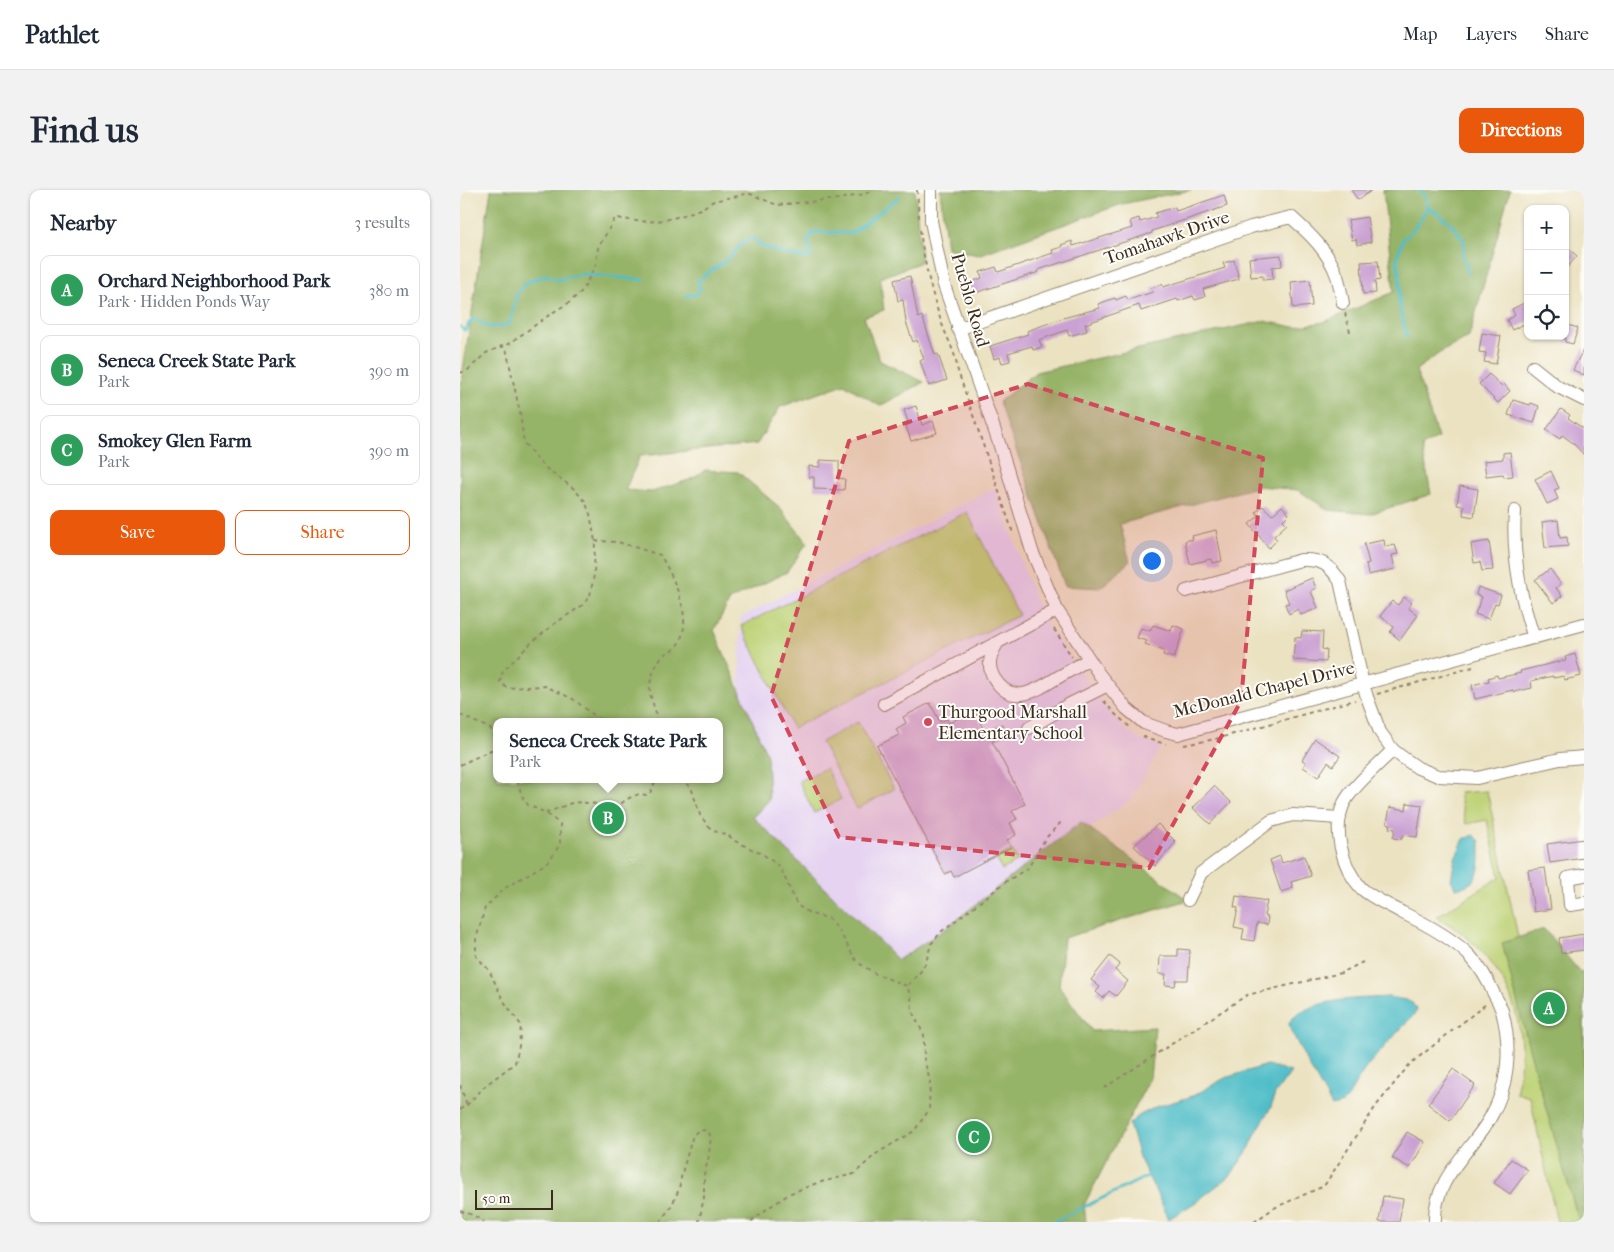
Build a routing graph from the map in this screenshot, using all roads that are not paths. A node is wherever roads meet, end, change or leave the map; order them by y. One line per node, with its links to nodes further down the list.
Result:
1 (931, 190): 3 (street, Pueblo Road)
2 (1343, 303): 3 (street, Tomahawk Drive)
3 (958, 329): 6 (street, Pueblo Road)
4 (1533, 367): 5 (street)
5 (1584, 400)
6 (990, 417): 9 (street, McDonald Chapel Drive)
7 (1515, 511): 11 (street)
8 (1186, 591): 14 (street)
9 (1057, 610): 12 (street); 13 (street, McDonald Chapel Drive)
10 (1584, 624): 11 (street, McDonald Chapel Drive)
11 (1534, 638): 14 (street, McDonald Chapel Drive)
12 (998, 642): 13 (street); 16 (street)
13 (1089, 659): 15 (street, McDonald Chapel Drive)
14 (1363, 684): 15 (street, McDonald Chapel Drive); 18 (street)
15 (1108, 685): 17 (street)
16 (884, 704)
17 (1029, 728)
18 (1392, 750): 19 (street); 20 (street)
19 (1584, 757)
20 (1340, 818): 22 (street); 24 (street)
21 (1584, 875): 23 (street)
22 (1188, 900)
23 (1584, 904)
24 (1435, 1222)

